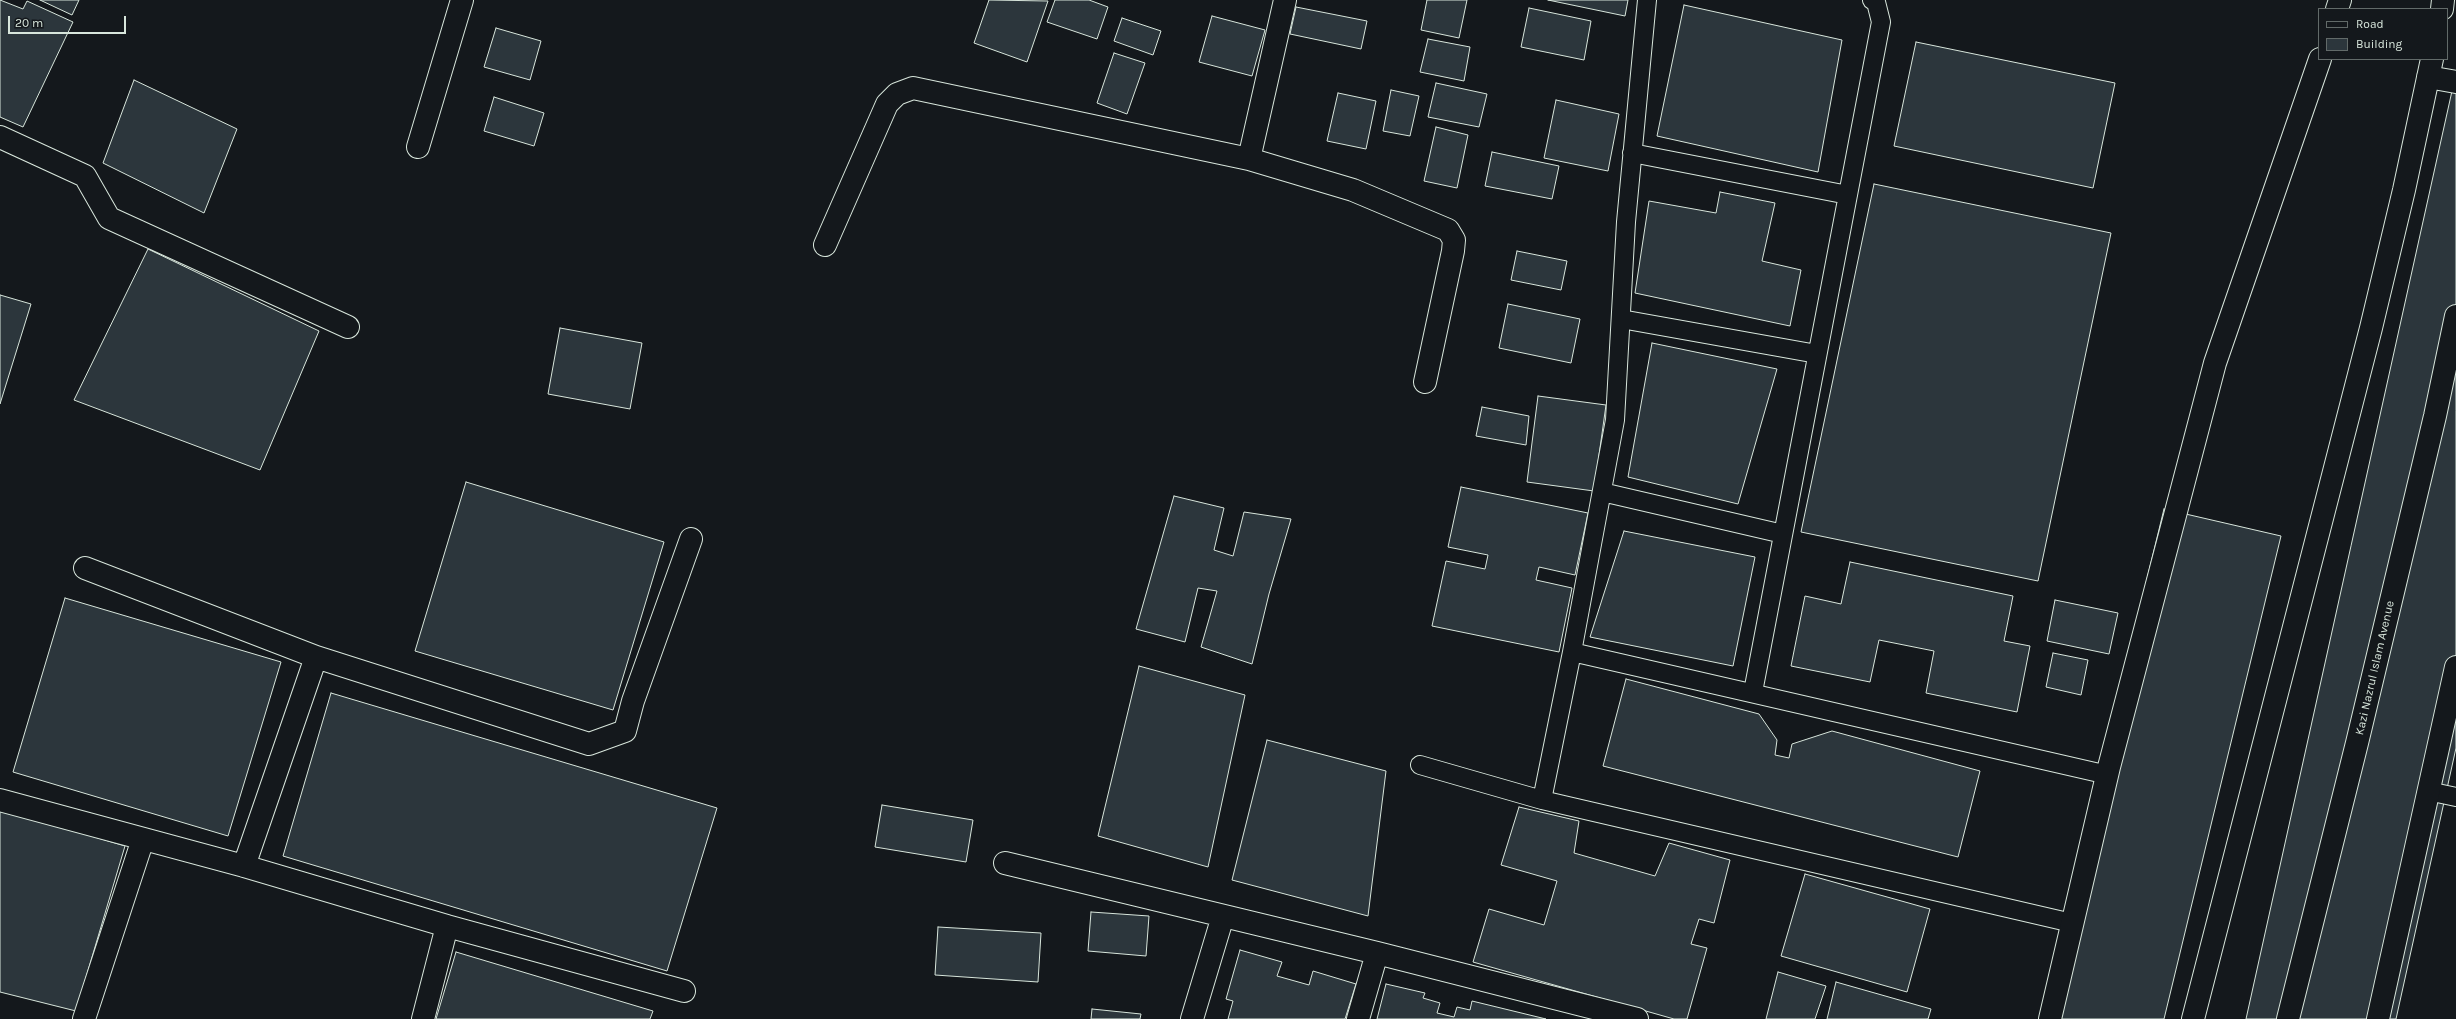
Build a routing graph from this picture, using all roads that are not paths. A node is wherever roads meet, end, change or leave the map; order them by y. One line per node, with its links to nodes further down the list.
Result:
1 (462, 0): 9 (street)
2 (1285, 0): 11 (street)
3 (1647, 0): 10 (lane)
4 (1872, 0): 12 (lane)
5 (2320, 60): 28 (street)
6 (2430, 68): 7 (street); 47 (street)
7 (2456, 82)
8 (0, 137): 16 (street)
9 (418, 147)
10 (1632, 153): 12 (lane); 15 (lane)
11 (1249, 159): 13 (street); 18 (street)
12 (1848, 195): 17 (lane)
13 (825, 245)
14 (2456, 316): 48 (street, Kazi Nazrul Islam Avenue)
15 (1621, 319): 17 (lane); 19 (lane)
16 (348, 327)
17 (1817, 354): 20 (lane)
18 (1425, 382)
19 (1602, 492): 20 (lane); 23 (lane)
20 (1783, 534): 26 (lane)
21 (691, 539): 24 (street)
22 (85, 568): 24 (street)
23 (1572, 652): 26 (lane); 32 (lane)
24 (316, 657): 35 (street)
25 (2456, 666): 29 (street)
26 (1753, 692): 28 (lane)
27 (1420, 765): 32 (lane)
28 (2108, 774): 37 (street)
29 (2428, 791): 30 (lane); 49 (street)
30 (2456, 798)
31 (0, 800): 33 (street)
32 (1542, 800): 37 (lane)
33 (143, 840): 35 (street); 41 (street)
34 (1005, 863): 36 (street)
35 (244, 866): 38 (street)
36 (1222, 916): 39 (street); 43 (street)
37 (2072, 923): 46 (street)
38 (447, 926): 40 (street); 42 (street)
39 (1377, 953): 44 (street); 45 (street)
40 (684, 991)
41 (84, 1019)
42 (422, 1019)
43 (1192, 1019)
44 (1358, 1019)
45 (1637, 1019)
46 (2050, 1019)
47 (2193, 1019)
48 (2288, 1019)
49 (2378, 1019)

